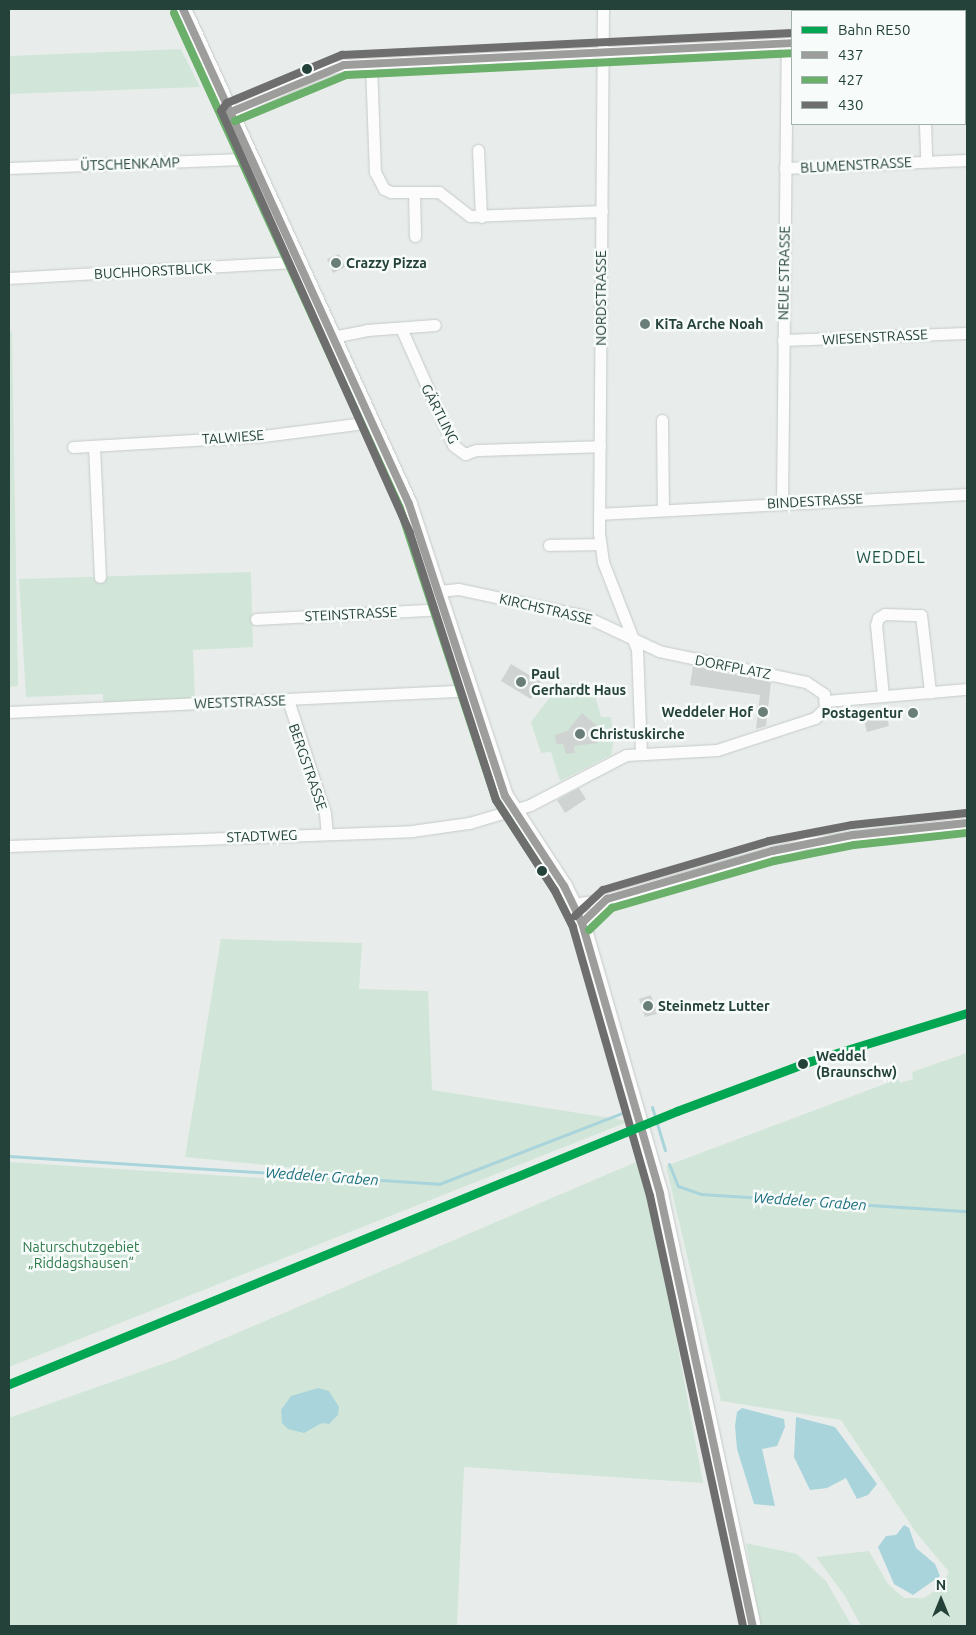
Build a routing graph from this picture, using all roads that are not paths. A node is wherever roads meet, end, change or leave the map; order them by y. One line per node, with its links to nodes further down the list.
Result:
1 (183, 9): 6 (street)
2 (603, 9): 4 (street, NORDSTRASSE)
3 (789, 43): 4 (street); 13 (street, NEUE STRASSE)
4 (603, 52): 5 (street); 15 (street, NORDSTRASSE)
5 (371, 64): 6 (street); 14 (street)
6 (231, 112): 9 (street)
7 (925, 125): 11 (street, BLUMENSTRASSE)
8 (478, 150): 16 (street)
9 (250, 155): 12 (street, ÜTSCHENKAMP); 18 (street)
10 (967, 160): 11 (street, BLUMENSTRASSE)
11 (926, 161): 13 (street, BLUMENSTRASSE)
12 (9, 168)
13 (785, 168): 24 (street, NEUE STRASSE)
14 (414, 192): 16 (street); 17 (street)
15 (602, 211): 16 (street); 28 (street, NORDSTRASSE)
16 (481, 217)
17 (416, 236)
18 (298, 262): 19 (street, BUCHHORSTBLICK); 23 (street)
19 (9, 278)
20 (434, 325): 21 (street)
21 (401, 328): 23 (street); 28 (street, GÄRTLING)
22 (967, 333): 24 (street, WIESENSTRASSE)
23 (332, 337): 26 (street)
24 (784, 340): 31 (street, NEUE STRASSE)
25 (662, 420): 32 (street)
26 (372, 422): 27 (street, TALWIESE); 37 (street)
27 (94, 446): 29 (street, TALWIESE); 36 (street)
28 (600, 446): 33 (street, NORDSTRASSE)
29 (73, 447)
30 (967, 494): 31 (street, BINDESTRASSE)
31 (782, 503): 32 (street, BINDESTRASSE)
32 (663, 510): 33 (street, BINDESTRASSE)
33 (599, 514): 34 (street, NORDSTRASSE)
34 (600, 544): 35 (street); 40 (street, NORDSTRASSE)
35 (550, 545)
36 (100, 577)
37 (440, 591): 38 (street); 40 (street, KIRCHSTRASSE)
38 (445, 609): 39 (street, STEINSTRASSE); 42 (street)
39 (256, 619)
40 (634, 639): 46 (street, DORFPLATZ); 48 (street)
41 (967, 689): 43 (street)
42 (471, 690): 45 (street, WESTSTRASSE); 49 (street)
43 (930, 692): 44 (street); 44 (street)
44 (883, 696): 46 (street)
45 (288, 700): 47 (street, WESTSTRASSE); 51 (street, BERGSTRASSE)
46 (826, 701): 48 (street)
47 (9, 712)
48 (641, 752): 49 (street)
49 (513, 811): 51 (street, STADTWEG); 54 (street)
50 (967, 823): 53 (street)
51 (327, 834): 52 (street, STADTWEG)
52 (9, 846)
53 (608, 899): 54 (street); 55 (street)
54 (573, 904): 55 (street)
55 (582, 923): 56 (street)
56 (753, 1626)

